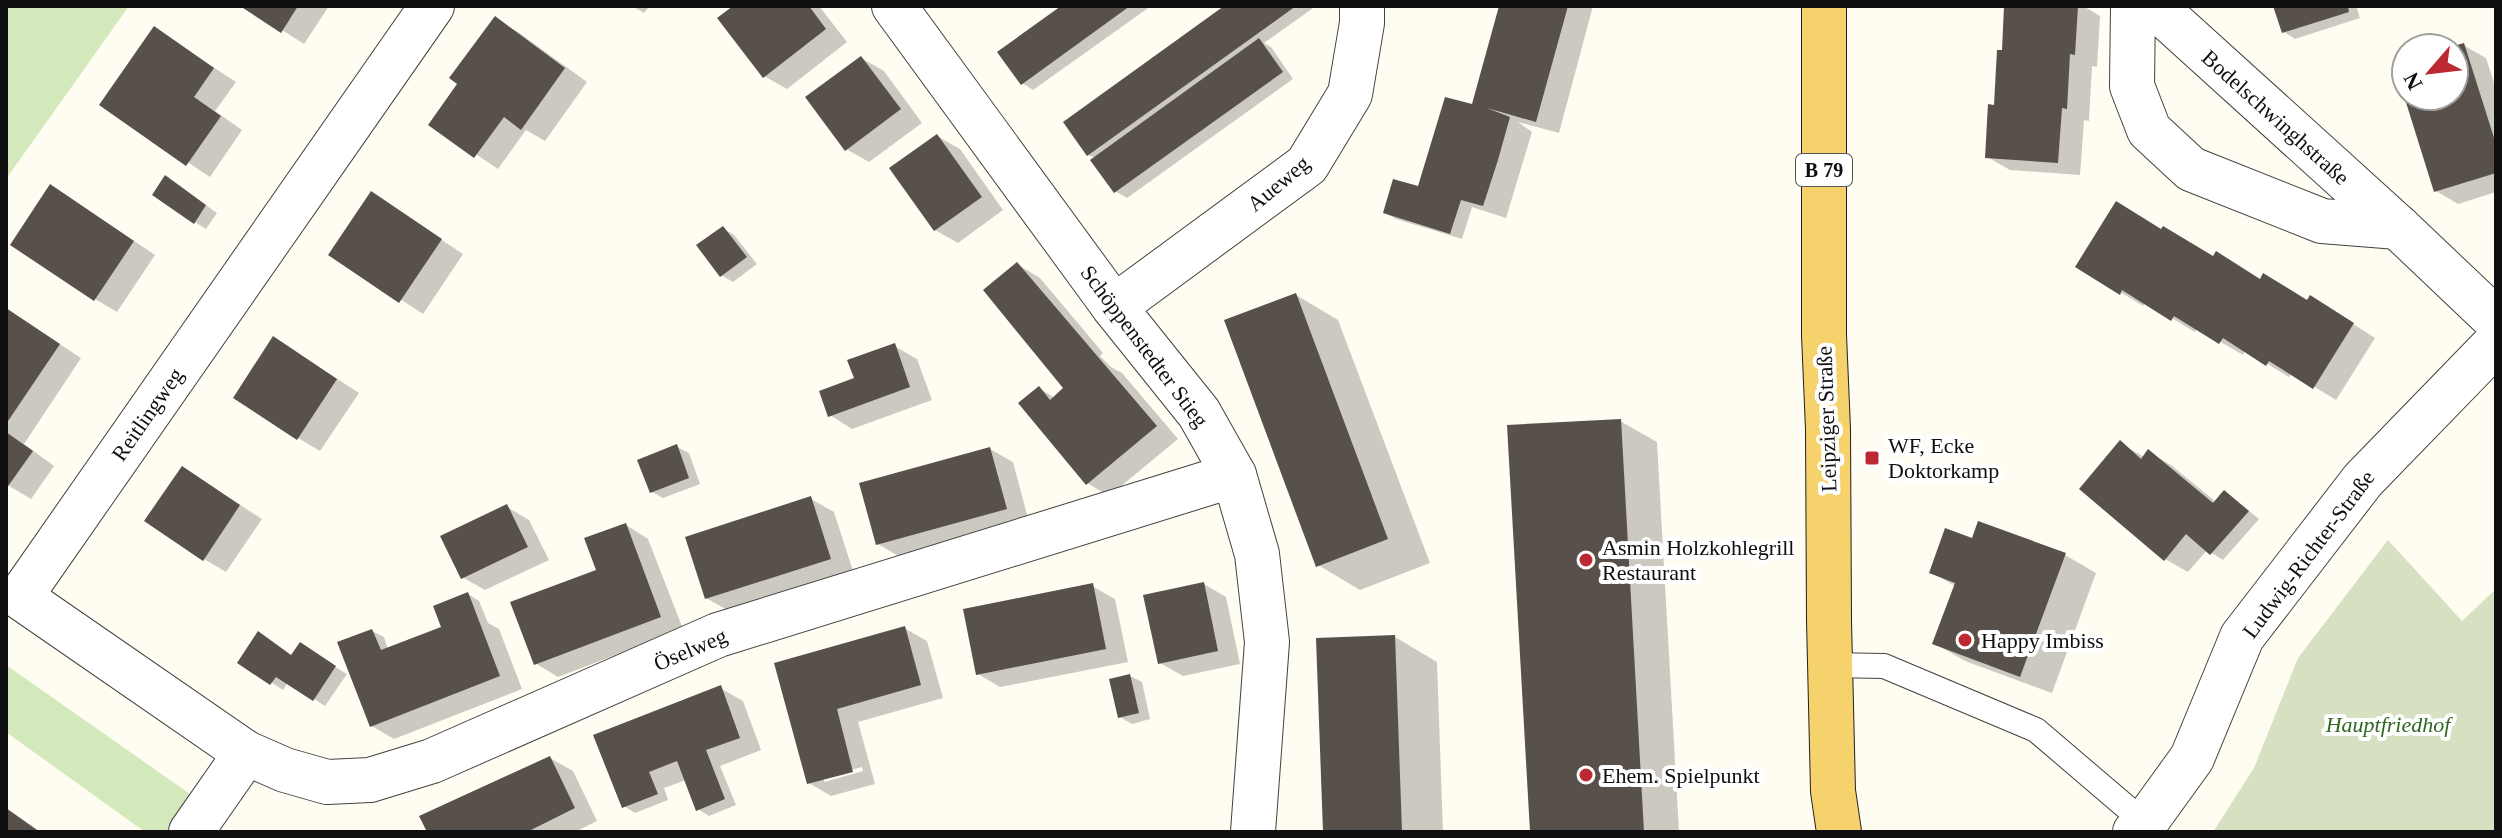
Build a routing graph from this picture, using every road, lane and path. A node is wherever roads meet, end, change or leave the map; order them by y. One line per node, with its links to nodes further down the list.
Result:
1 (432, 6): 13 (street, Reitlingweg)
2 (894, 6): 8 (street, Schöppenstedter Stieg)
3 (1362, 6): 8 (street, Aueweg)
4 (1824, 6): 12 (main road, Leipziger Straße / B 79)
5 (2133, 6): 7 (street, Bodelschwinghstraße)
6 (2154, 6): 7 (street, Bodelschwinghstraße)
7 (2398, 227): 9 (street, Bodelschwinghstraße)
8 (1114, 307): 11 (street, Schöppenstedter Stieg)
9 (2496, 320)
10 (2496, 343): 14 (street, Ludwig-Richter-Straße)
11 (1234, 475): 13 (street, Öselweg); 16 (street, Schöppenstedter Stieg)
12 (1830, 665): 14 (lane); 17 (main road, Leipziger Straße / B 79)
13 (246, 753): 15 (street)
14 (2140, 827)
15 (191, 832)
16 (1253, 832)
17 (1839, 832)

